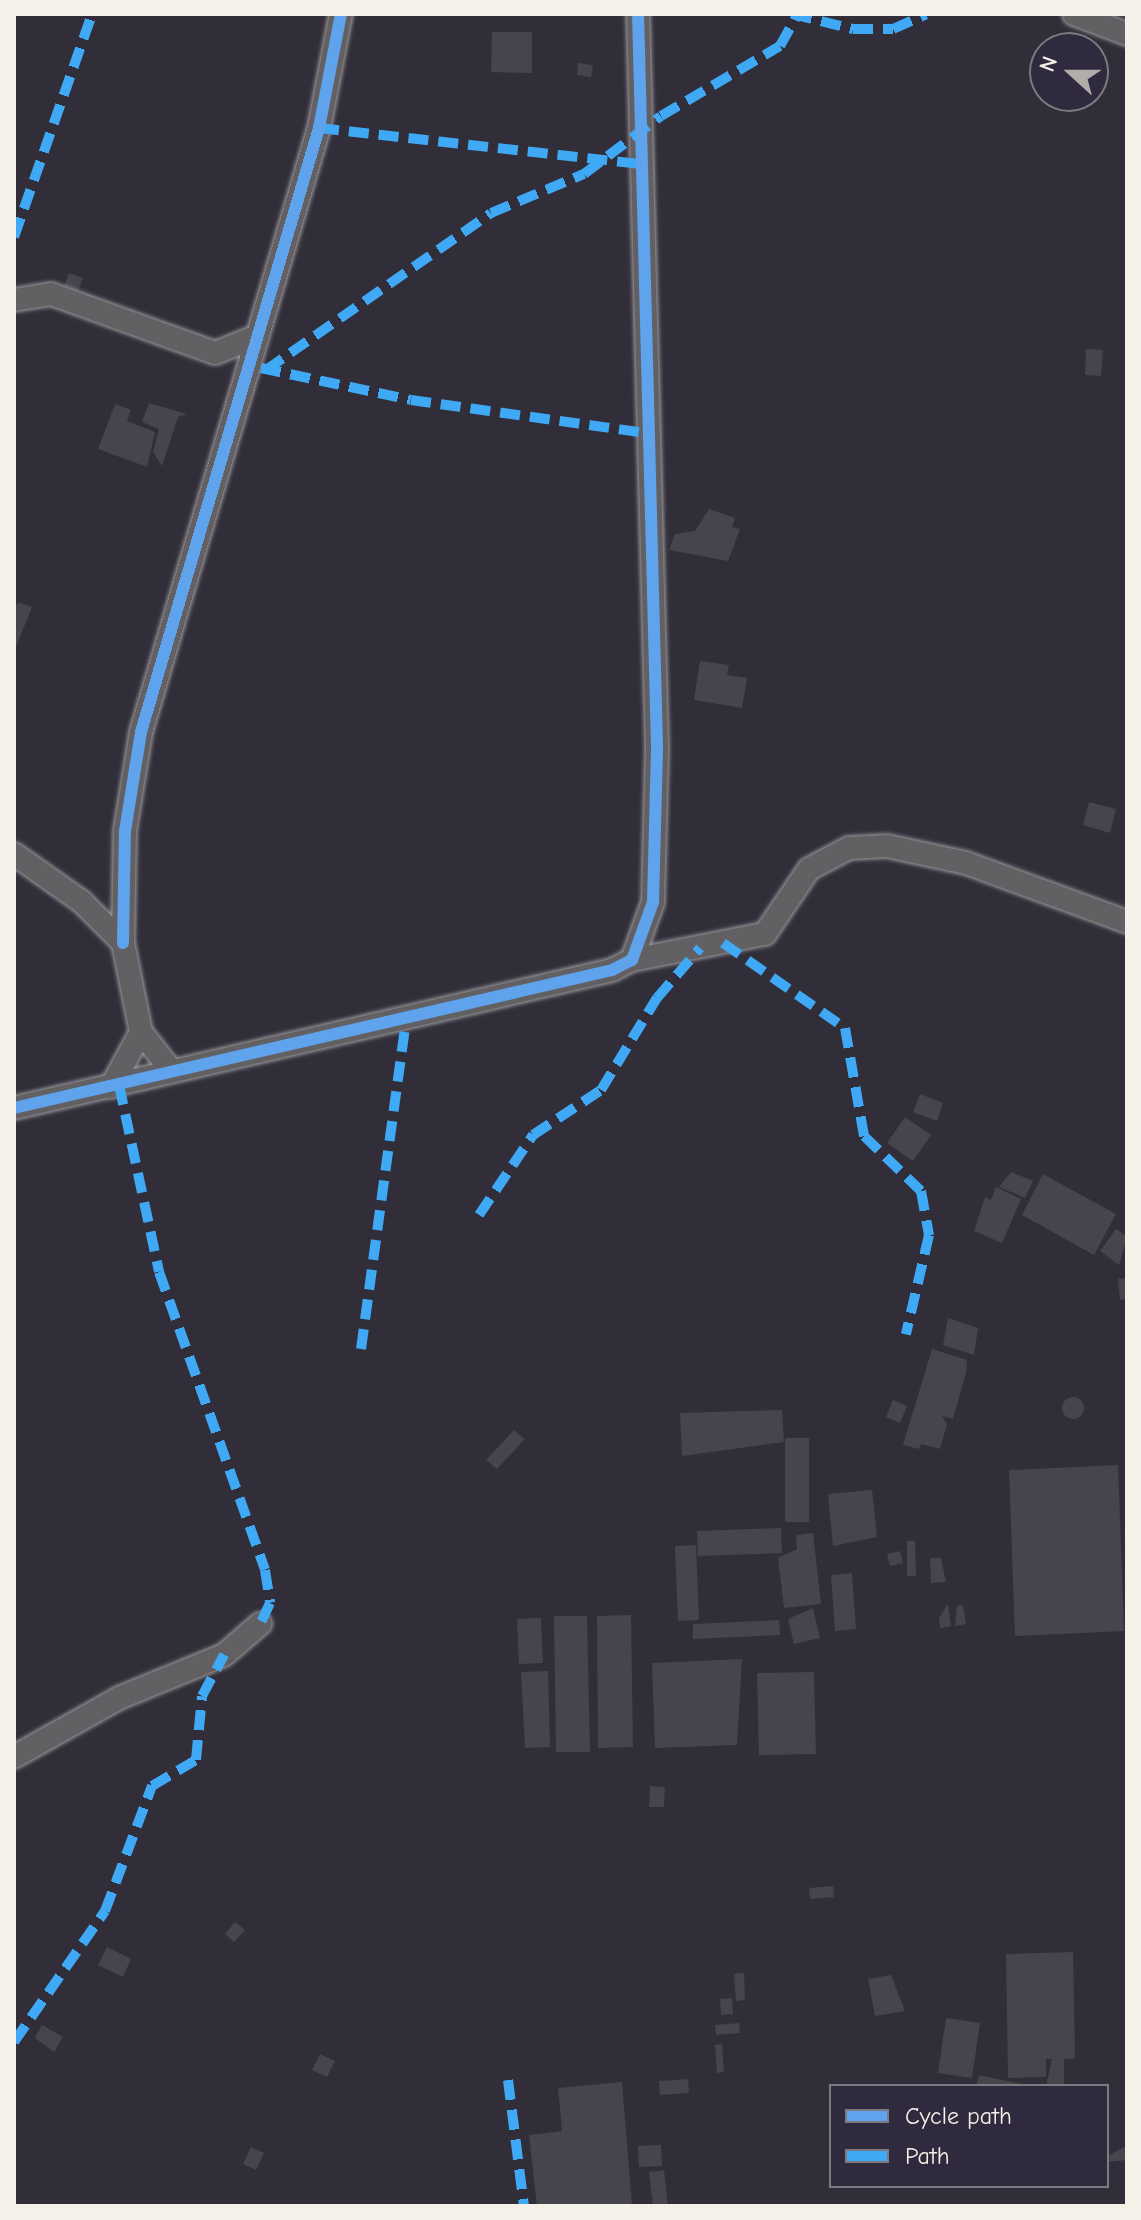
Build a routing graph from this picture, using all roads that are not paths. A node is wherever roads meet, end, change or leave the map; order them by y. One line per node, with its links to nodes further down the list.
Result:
1 (341, 14): 6 (street)
2 (638, 14): 12 (street)
3 (1074, 14): 4 (street)
4 (1127, 34)
5 (14, 300): 7 (street)
6 (258, 336): 7 (street); 8 (street)
7 (215, 353): 8 (street)
8 (241, 382): 11 (street)
9 (14, 854): 11 (street)
10 (1127, 922): 12 (street)
11 (123, 943): 13 (street)
12 (632, 960): 14 (street)
13 (141, 1032): 14 (street); 15 (street)
14 (170, 1069): 15 (street)
15 (111, 1087): 16 (street)
16 (14, 1108)
17 (260, 1624): 18 (street)
18 (14, 1757)

